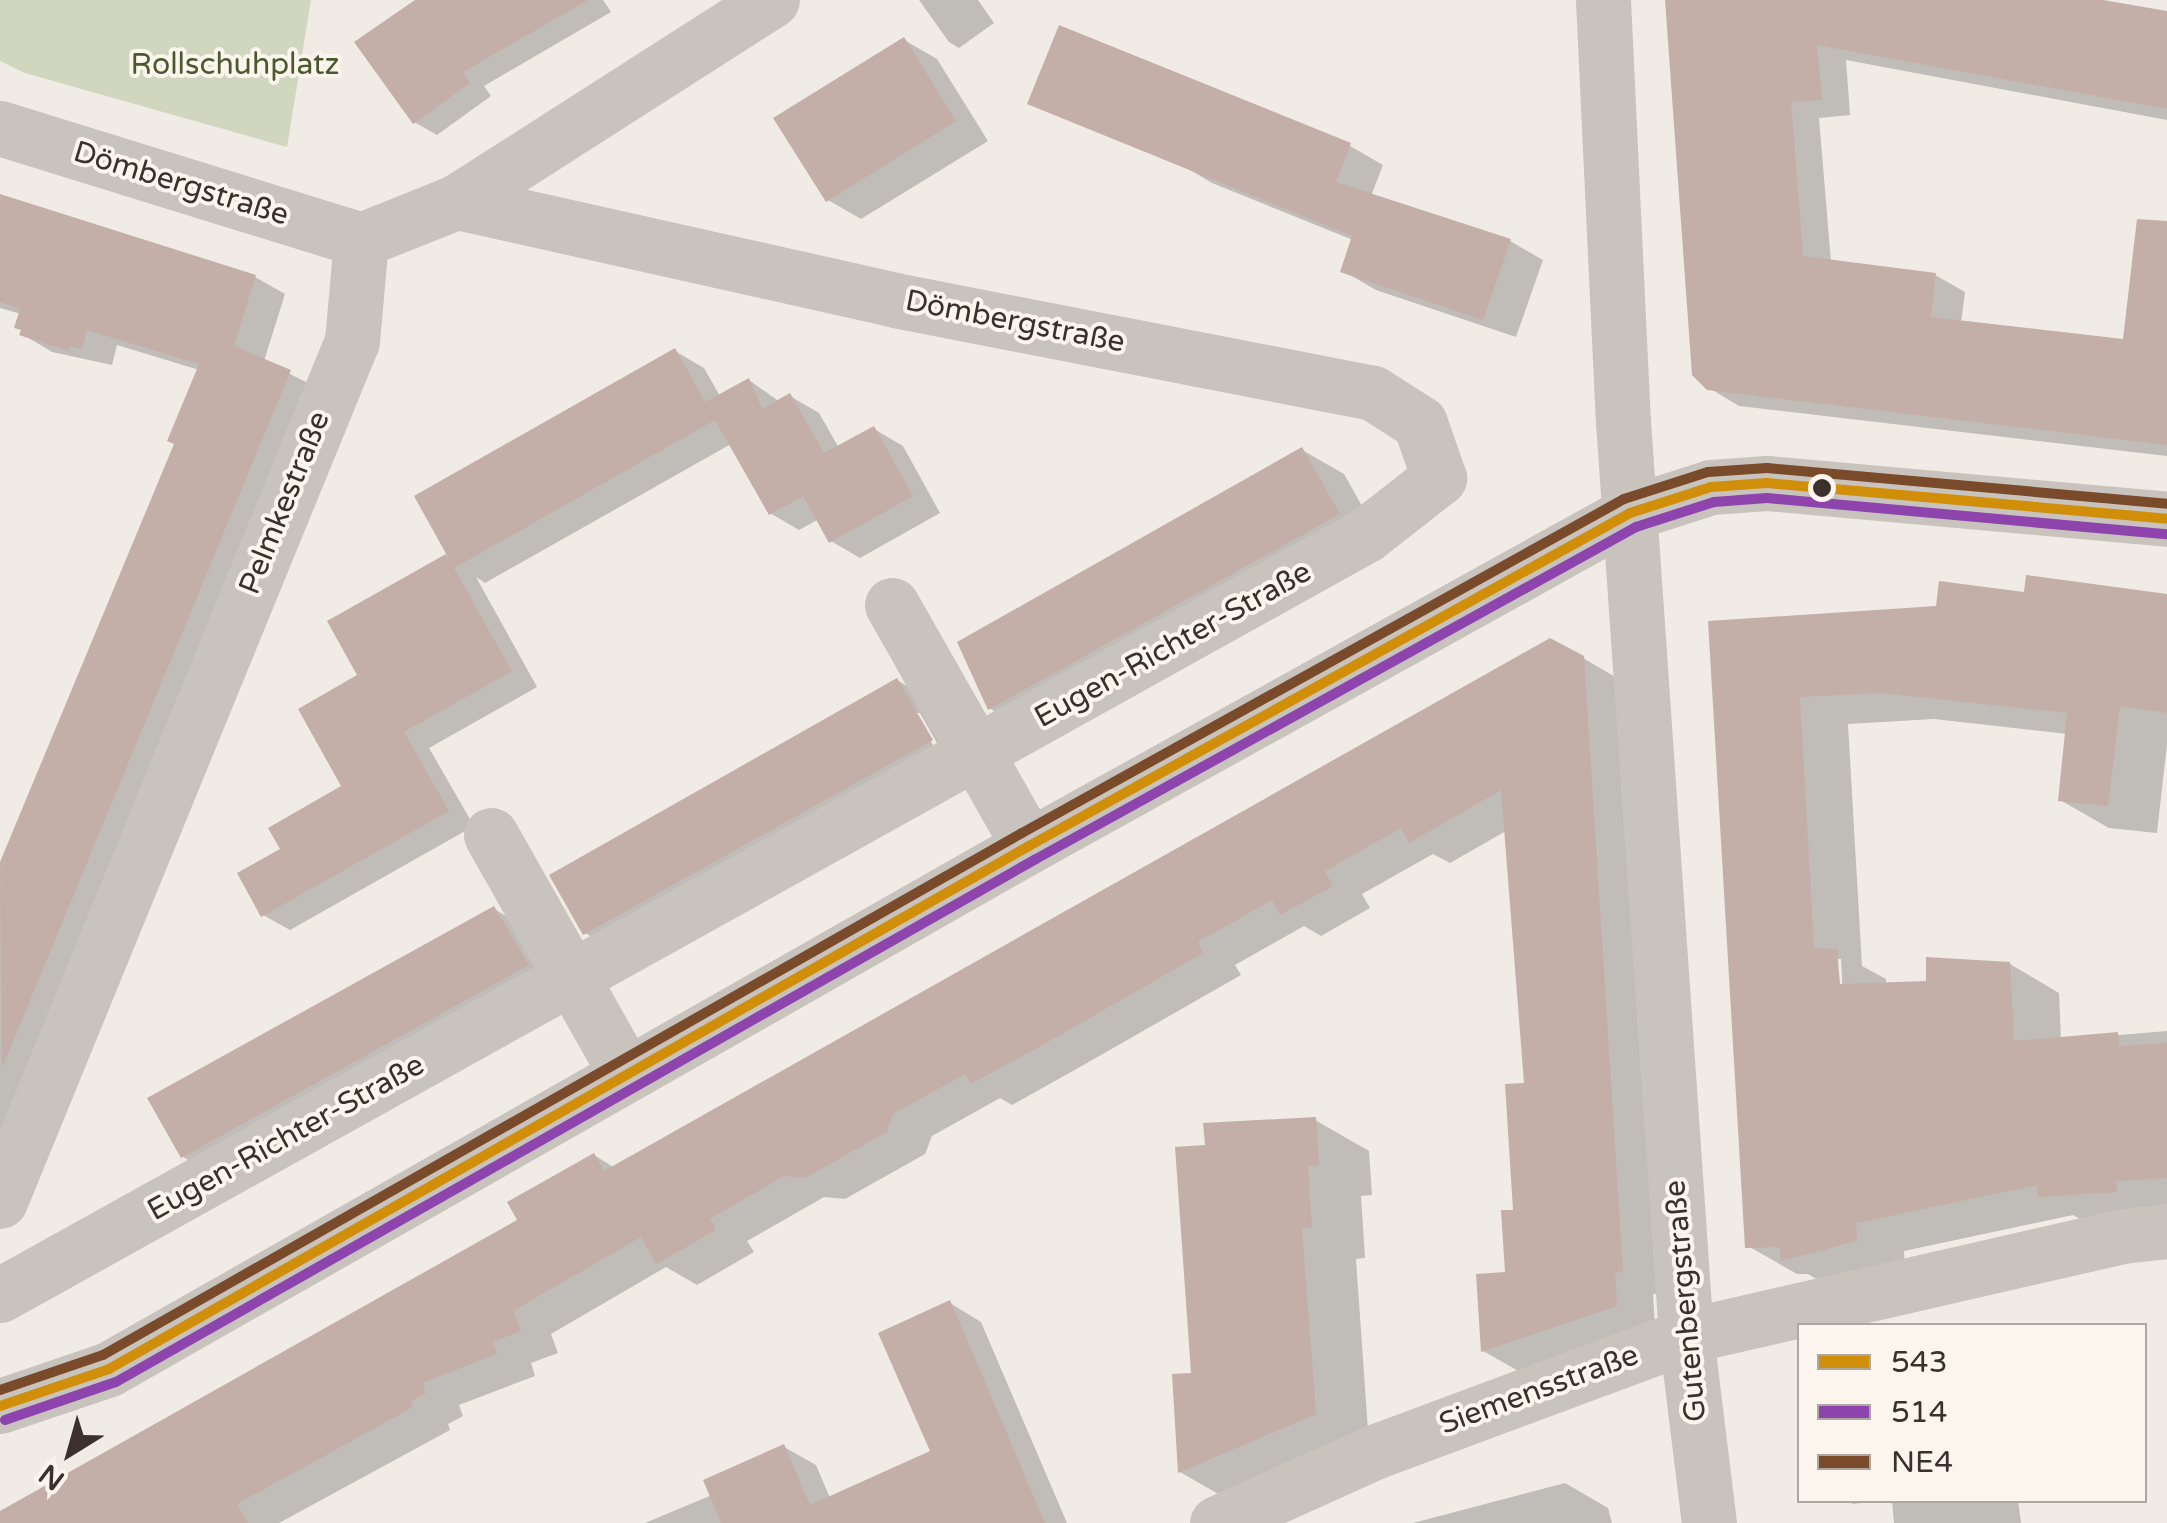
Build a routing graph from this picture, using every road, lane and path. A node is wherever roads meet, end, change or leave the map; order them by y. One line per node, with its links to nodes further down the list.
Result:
1 (772, 0): 4 (street)
2 (1603, 0): 6 (street, Gutenbergstraße)
3 (0, 128): 5 (street, Dömbergstraße)
4 (456, 202): 5 (street); 8 (street, Dömbergstraße)
5 (361, 240): 15 (street, Pelmkestraße)
6 (1630, 513): 7 (street); 12 (street); 18 (street, Gutenbergstraße)
7 (2167, 519)
8 (1366, 535): 10 (street, Eugen-Richter-Straße)
9 (892, 605): 10 (street)
10 (979, 754): 12 (street); 13 (street, Eugen-Richter-Straße)
11 (491, 834): 13 (street)
12 (1029, 846): 14 (street)
13 (572, 981): 14 (street); 17 (street, Eugen-Richter-Straße)
14 (626, 1074): 19 (street)
15 (0, 1201)
16 (2167, 1231): 18 (street, Siemensstraße)
17 (0, 1295)
18 (1686, 1336): 20 (street, Siemensstraße); 21 (street, Gutenbergstraße)
19 (0, 1406)
20 (1216, 1523)
21 (1709, 1523)

